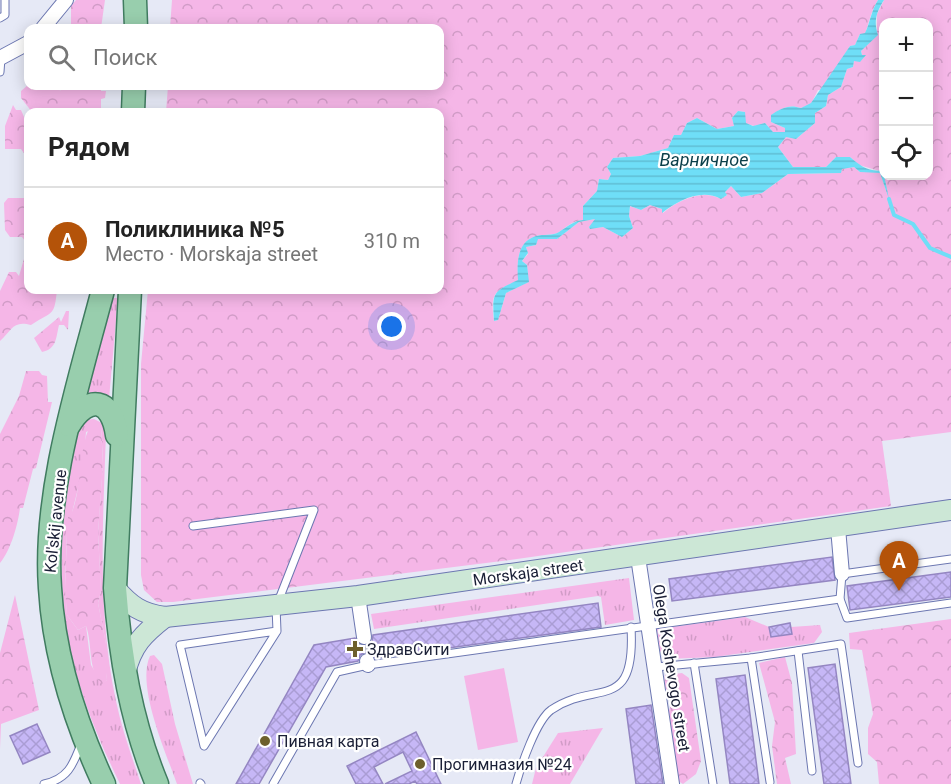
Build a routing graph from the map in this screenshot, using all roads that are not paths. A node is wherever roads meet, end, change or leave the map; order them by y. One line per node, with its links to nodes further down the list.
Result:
1 (5, 0): 4 (lane)
2 (66, 0): 5 (street)
3 (135, 0): 6 (main road)
4 (0, 18)
5 (46, 24)
6 (136, 24)
7 (24, 46): 8 (street)
8 (0, 62)
9 (134, 90): 10 (main road)
10 (133, 108)
11 (102, 294): 13 (main road, Kol'skij avenue)
12 (130, 294): 14 (main road)
13 (68, 427): 14 (main road); 36 (main road, Kol'skij avenue)
14 (120, 456): 21 (main road)
15 (951, 510): 17 (street, Morskaja street)
16 (193, 526): 25 (lane)
17 (837, 528): 18 (street, Morskaja street); 20 (street)
18 (638, 557): 22 (street, Morskaja street); 27 (street, Olega Koshevogo street)
19 (951, 559): 20 (lane)
20 (842, 574): 23 (lane)
21 (115, 588): 26 (street, Morskaja street); 35 (main road)
22 (358, 596): 25 (street, Morskaja street); 30 (street)
23 (840, 599): 24 (lane); 27 (lane)
24 (951, 603)
25 (276, 607): 26 (street, Morskaja street); 29 (lane)
26 (165, 617): 35 (street)
27 (649, 624): 28 (lane); 34 (street, Olega Koshevogo street)
28 (631, 627): 43 (lane); 44 (lane)
29 (278, 632): 29 (lane)
30 (364, 637)
31 (798, 651): 32 (lane); 37 (lane); 38 (lane)
32 (751, 658): 33 (lane); 39 (lane)
33 (694, 663): 34 (lane); 46 (lane)
34 (656, 667): 45 (street, Olega Koshevogo street)
35 (125, 673): 42 (main road)
36 (83, 739): 40 (lane); 41 (main road, Kol'skij avenue)
37 (858, 763)
38 (812, 771)
39 (770, 782)
40 (44, 784)
41 (104, 784)
42 (157, 784)
43 (273, 784)
44 (516, 784)
45 (672, 784)
46 (713, 784)

